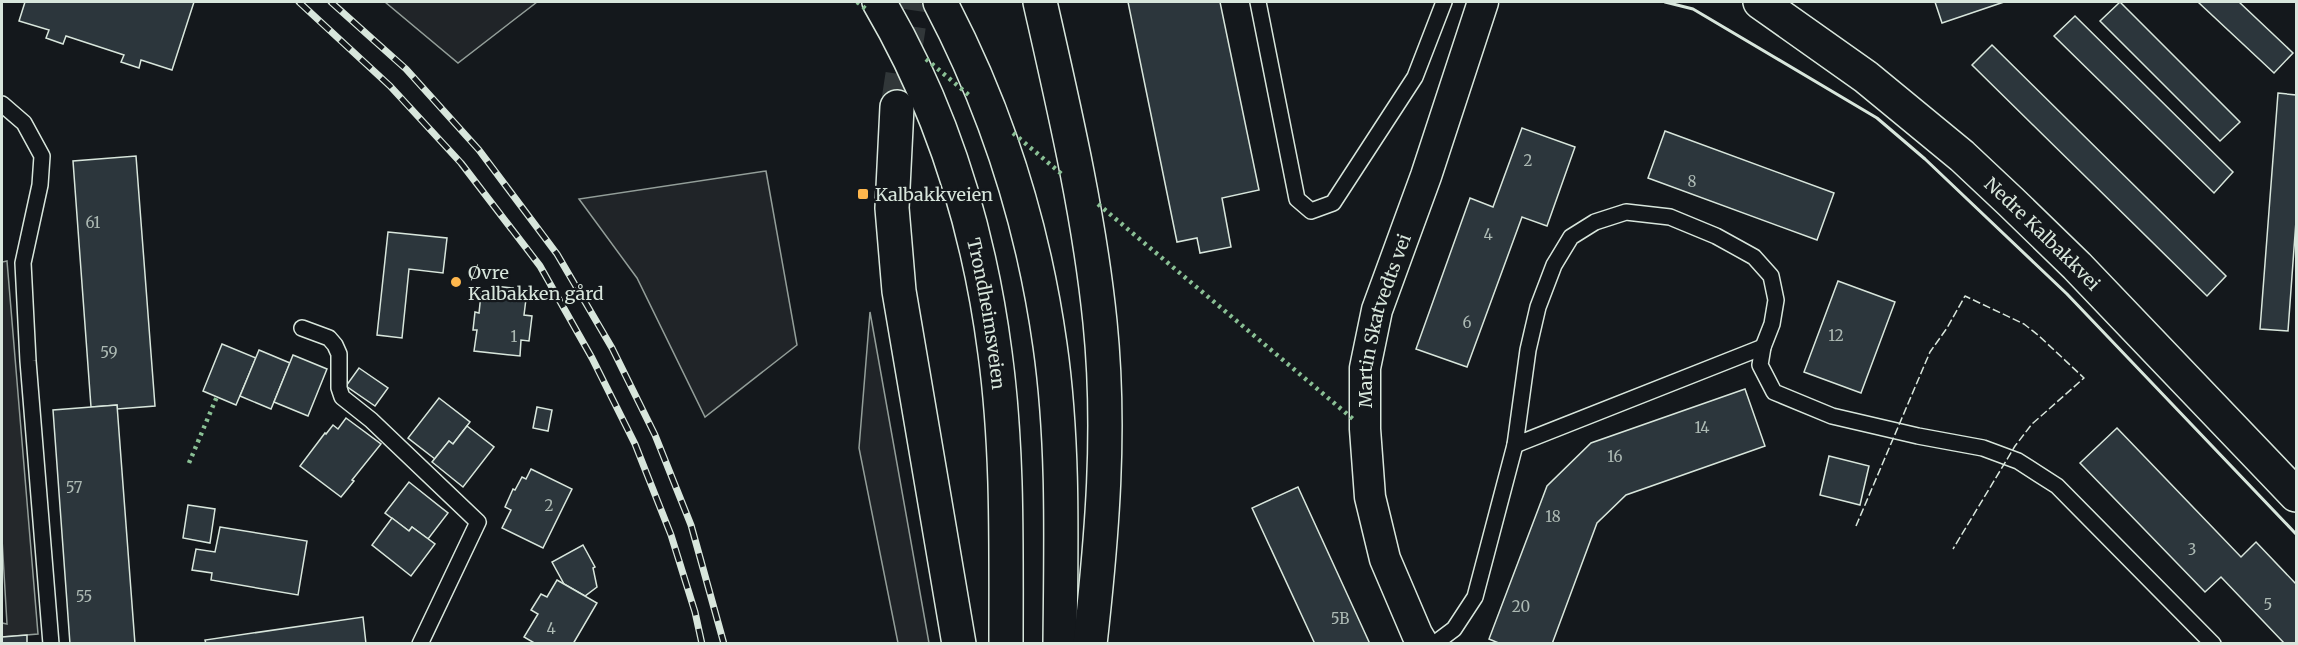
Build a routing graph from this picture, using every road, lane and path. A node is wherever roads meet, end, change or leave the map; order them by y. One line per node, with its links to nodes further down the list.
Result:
1 (879, 2): 17 (main road, Trondheimsveien)
2 (940, 2): 18 (main road)
3 (1040, 2): 19 (main road)
4 (1258, 2): 5 (lane)
5 (1444, 2)
6 (1483, 2): 20 (street, Martin Skatvedts vei)
7 (1760, 2): 13 (main road, Nedre Kalbakkvei)
8 (2, 104): 14 (lane)
9 (897, 107): 16 (main road)
10 (302, 327): 15 (lane)
11 (1763, 347): 12 (lane); 12 (lane); 22 (lane)
12 (1515, 445): 21 (lane)
13 (2296, 495)
14 (51, 644)
15 (420, 644)
16 (959, 644)
17 (1006, 644)
18 (1060, 644)
19 (1089, 644)
20 (1423, 644)
21 (1434, 644)
22 (2213, 644)

